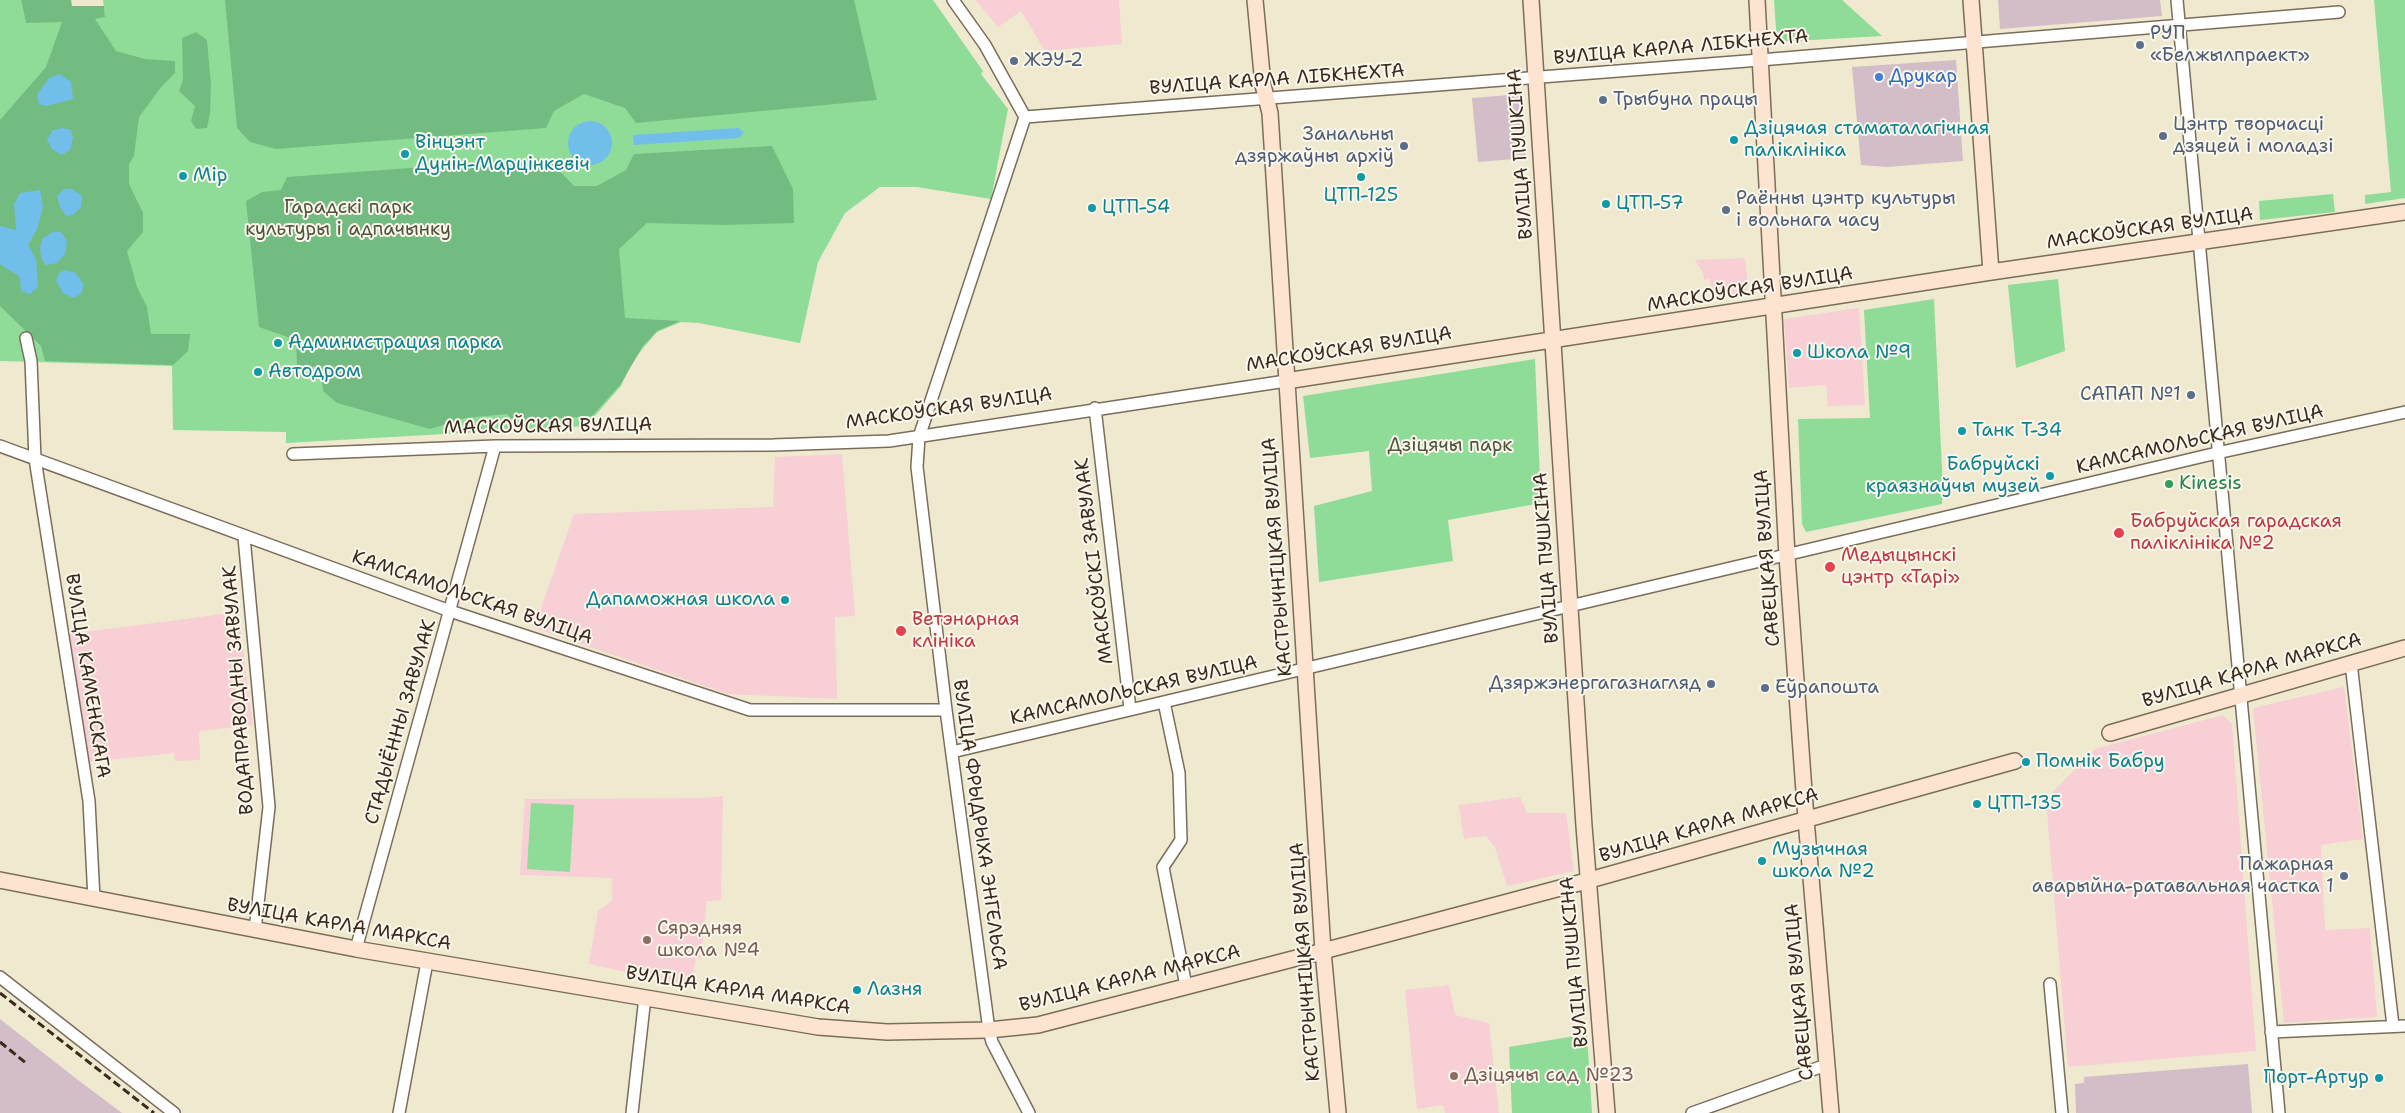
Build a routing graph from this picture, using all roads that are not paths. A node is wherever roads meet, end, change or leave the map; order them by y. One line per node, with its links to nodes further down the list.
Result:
1 (953, 0): 13 (street)
2 (1255, 0): 12 (main road, КАСТРЫЧНІЦКАЯ ВУЛІЦА)
3 (1531, 0): 11 (main road, ВУЛІЦА ПУШКІНА)
4 (1757, 0): 10 (main road, САВЕЦКАЯ ВУЛІЦА)
5 (1972, 0): 9 (main road)
6 (2177, 0): 8 (street)
7 (2339, 12): 8 (street, ВУЛІЦА КАРЛА ЛІБКНЕХТА)
8 (2179, 25): 9 (street, ВУЛІЦА КАРЛА ЛІБКНЕХТА); 15 (street)
9 (1974, 41): 10 (street, ВУЛІЦА КАРЛА ЛІБКНЕХТА); 16 (main road)
10 (1760, 60): 11 (street, ВУЛІЦА КАРЛА ЛІБКНЕХТА); 17 (main road, САВЕЦКАЯ ВУЛІЦА)
11 (1536, 77): 12 (street, ВУЛІЦА КАРЛА ЛІБКНЕХТА); 19 (main road, ВУЛІЦА ПУШКІНА)
12 (1268, 98): 13 (street, ВУЛІЦА КАРЛА ЛІБКНЕХТА); 20 (main road, КАСТРЫЧНІЦКАЯ ВУЛІЦА)
13 (1025, 116): 23 (street, ВУЛІЦА ФРЫДРЫХА ЭНГЕЛЬСА)
14 (2405, 212): 15 (main road, МАСКОЎСКАЯ ВУЛІЦА)
15 (2199, 243): 16 (main road, МАСКОЎСКАЯ ВУЛІЦА); 26 (street)
16 (1991, 272): 17 (main road, МАСКОЎСКАЯ ВУЛІЦА)
17 (1772, 307): 19 (main road, МАСКОЎСКАЯ ВУЛІЦА); 30 (main road, САВЕЦКАЯ ВУЛІЦА)
18 (26, 338): 28 (street, ВУЛІЦА КАМЕНСКАГА)
19 (1553, 340): 20 (main road, МАСКОЎСКАЯ ВУЛІЦА); 31 (main road, ВУЛІЦА ПУШКІНА)
20 (1286, 380): 21 (street, МАСКОЎСКАЯ ВУЛІЦА); 35 (main road, КАСТРЫЧНІЦКАЯ ВУЛІЦА)
21 (1095, 408): 23 (street, МАСКОЎСКАЯ ВУЛІЦА); 38 (street, МАСКОЎСКІ ЗАВУЛАК)
22 (2405, 412): 26 (street, КАМСАМОЛЬСКАЯ ВУЛІЦА)
23 (920, 437): 25 (street, МАСКОЎСКАЯ ВУЛІЦА); 39 (street, ВУЛІЦА ФРЫДРЫХА ЭНГЕЛЬСА)
24 (0, 446): 28 (street, КАМСАМОЛЬСКАЯ ВУЛІЦА)
25 (495, 446): 27 (street, МАСКОЎСКАЯ ВУЛІЦА); 32 (street, СТАДЫЁННЫ ЗАВУЛАК)
26 (2217, 453): 30 (street, КАМСАМОЛЬСКАЯ ВУЛІЦА); 36 (street)
27 (294, 454)
28 (34, 459): 29 (street, КАМСАМОЛЬСКАЯ ВУЛІЦА); 46 (street, ВУЛІЦА КАМЕНСКАГА)
29 (244, 537): 32 (street, КАМСАМОЛЬСКАЯ ВУЛІЦА); 47 (street, ВОДАПРАВОДНЫ ЗАВУЛАК)
30 (1787, 556): 31 (street, КАМСАМОЛЬСКАЯ ВУЛІЦА); 43 (main road, САВЕЦКАЯ ВУЛІЦА)
31 (1570, 606): 35 (street, КАМСАМОЛЬСКАЯ ВУЛІЦА); 45 (main road, ВУЛІЦА ПУШКІНА)
32 (450, 611): 39 (street, КАМСАМОЛЬСКАЯ ВУЛІЦА); 48 (street, СТАДЫЁННЫ ЗАВУЛАК)
33 (2405, 648): 34 (main road, ВУЛІЦА КАРЛА МАРКСА)
34 (2351, 662): 36 (main road, ВУЛІЦА КАРЛА МАРКСА); 55 (street)
35 (1306, 668): 37 (street, КАМСАМОЛЬСКАЯ ВУЛІЦА); 49 (main road, КАСТРЫЧНІЦКАЯ ВУЛІЦА)
36 (2240, 695): 40 (main road, ВУЛІЦА КАРЛА МАРКСА); 58 (street)
37 (1164, 702): 38 (street, КАМСАМОЛЬСКАЯ ВУЛІЦА); 53 (street)
38 (1130, 709): 41 (street, КАМСАМОЛЬСКАЯ ВУЛІЦА)
39 (946, 710): 41 (street, ВУЛІЦА ФРЫДРЫХА ЭНГЕЛЬСА)
40 (2110, 733)
41 (952, 752): 57 (street, ВУЛІЦА ФРЫДРЫХА ЭНГЕЛЬСА)
42 (2015, 761): 43 (main road, ВУЛІЦА КАРЛА МАРКСА)
43 (1806, 819): 45 (main road, ВУЛІЦА КАРЛА МАРКСА); 59 (main road, САВЕЦКАЯ ВУЛІЦА)
44 (0, 880): 46 (main road, ВУЛІЦА КАРЛА МАРКСА)
45 (1588, 880): 49 (main road, ВУЛІЦА КАРЛА МАРКСА); 65 (main road, ВУЛІЦА ПУШКІНА)
46 (94, 899): 47 (main road, ВУЛІЦА КАРЛА МАРКСА)
47 (255, 930): 48 (main road, ВУЛІЦА КАРЛА МАРКСА)
48 (356, 949): 50 (main road, ВУЛІЦА КАРЛА МАРКСА)
49 (1323, 951): 53 (main road, ВУЛІЦА КАРЛА МАРКСА); 64 (main road, КАСТРЫЧНІЦКАЯ ВУЛІЦА)
50 (426, 962): 54 (main road, ВУЛІЦА КАРЛА МАРКСА); 61 (street)
51 (0, 977): 60 (street)
52 (2050, 984): 68 (street)
53 (1186, 986): 57 (main road, ВУЛІЦА КАРЛА МАРКСА)
54 (645, 997): 57 (main road, ВУЛІЦА КАРЛА МАРКСА); 62 (street)
55 (2393, 1026): 56 (street); 58 (street)
56 (2405, 1026)
57 (989, 1030): 63 (street, ВУЛІЦА ФРЫДРЫХА ЭНГЕЛЬСА)
58 (2271, 1032): 69 (street)
59 (1826, 1065): 66 (street); 67 (main road, САВЕЦКАЯ ВУЛІЦА)
60 (174, 1113)
61 (400, 1113)
62 (632, 1113)
63 (1029, 1113)
64 (1338, 1113)
65 (1607, 1113)
66 (1692, 1113)
67 (1831, 1113)
68 (2062, 1113)
69 (2278, 1113)

